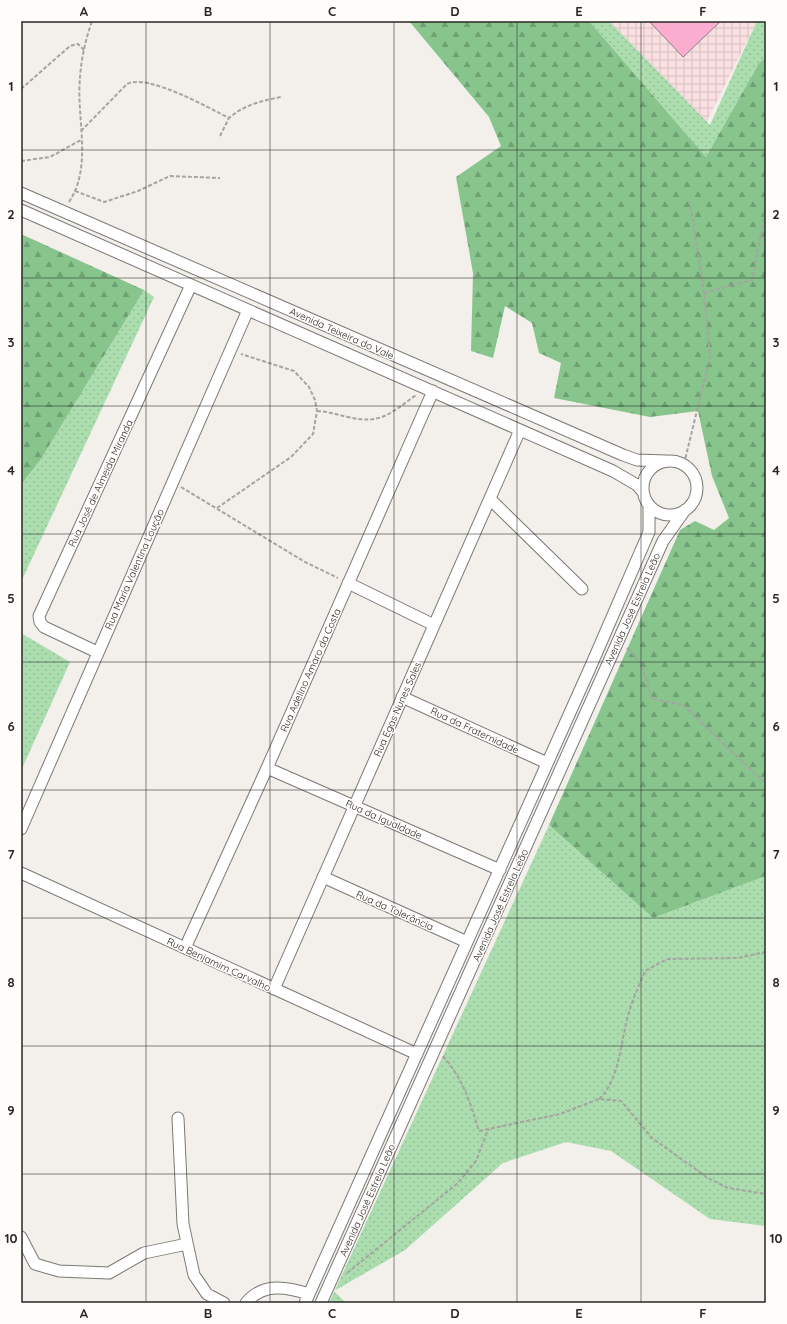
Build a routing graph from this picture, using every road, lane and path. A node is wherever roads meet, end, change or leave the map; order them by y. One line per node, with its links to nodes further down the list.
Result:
1 (92, 21): 2 (path)
2 (85, 50): 3 (path); 6 (path)
3 (21, 88)
4 (280, 97): 5 (path)
5 (229, 118): 6 (path); 7 (path)
6 (81, 131): 8 (path)
7 (220, 136)
8 (81, 140): 9 (path); 11 (path)
9 (21, 161)
10 (220, 178): 11 (path)
11 (75, 192): 16 (path)
12 (21, 193): 16 (street, Avenida Teixeira do Vale)
13 (690, 202): 18 (path)
14 (766, 209): 18 (path)
15 (21, 210): 17 (street, Avenida Teixeira do Vale)
16 (62, 211): 24 (street, Avenida Teixeira do Vale)
17 (190, 285): 19 (street, Avenida Teixeira do Vale); 36 (street, Rua José de Almeida Miranda)
18 (704, 293): 25 (path)
19 (248, 310): 20 (street, Rua Maria Valentina Loução); 21 (street, Avenida Teixeira do Vale)
20 (230, 350): 22 (path); 26 (street, Rua Maria Valentina Loução)
21 (429, 390): 22 (path); 23 (street, Avenida Teixeira do Vale); 32 (street, Rua Adelino Amaro da Costa)
22 (317, 411): 30 (path)
23 (520, 430): 27 (street, Avenida Teixeira do Vale); 28 (street, Rua Egas Nunes Sales)
24 (666, 461): 25 (street, Avenida Teixeira do Vale); 27 (street)
25 (684, 464): 31 (street)
26 (172, 482): 30 (path); 36 (street, Rua Maria Valentina Loução)
27 (644, 492): 29 (street)
28 (490, 499): 33 (street); 34 (street, Rua Egas Nunes Sales)
29 (649, 505): 31 (street); 38 (street, Avenida José Estrela Leão)
30 (217, 508): 32 (path)
31 (685, 510): 35 (street, Avenida José Estrela Leão)
32 (348, 583): 34 (street); 39 (street, Rua Adelino Amaro da Costa)
33 (582, 589)
34 (434, 625): 37 (street, Rua Egas Nunes Sales)
35 (619, 640): 40 (path); 50 (street, Avenida José Estrela Leão)
36 (97, 652): 42 (street, Rua Maria Valentina Loução)
37 (402, 697): 38 (street, Rua da Fraternidade); 41 (street, Rua Egas Nunes Sales)
38 (547, 763): 43 (street, Avenida José Estrela Leão)
39 (267, 768): 41 (street, Rua da Igualdade); 47 (street, Rua Adelino Amaro da Costa)
40 (766, 784)
41 (354, 806): 43 (street, Rua da Igualdade); 45 (street, Rua Egas Nunes Sales)
42 (21, 829)
43 (500, 870): 46 (street, Avenida José Estrela Leão)
44 (21, 873): 47 (street, Rua Benjamim Carvalho)
45 (323, 877): 46 (street, Rua da Tolerância); 49 (street, Rua Egas Nunes Sales)
46 (467, 942): 51 (street, Avenida José Estrela Leão)
47 (185, 948): 49 (street, Rua Benjamim Carvalho)
48 (766, 952): 52 (path)
49 (274, 989): 51 (street, Rua Benjamim Carvalho)
50 (436, 1047): 54 (path); 62 (street, Avenida José Estrela Leão)
51 (417, 1054): 59 (street, Avenida José Estrela Leão)
52 (599, 1099): 54 (path); 55 (path)
53 (178, 1118): 57 (street)
54 (488, 1130): 58 (path)
55 (766, 1194)
56 (21, 1237): 57 (street)
57 (187, 1244): 60 (street)
58 (344, 1276)
59 (307, 1298): 61 (street)
60 (224, 1303)
61 (246, 1303)
62 (321, 1303)

